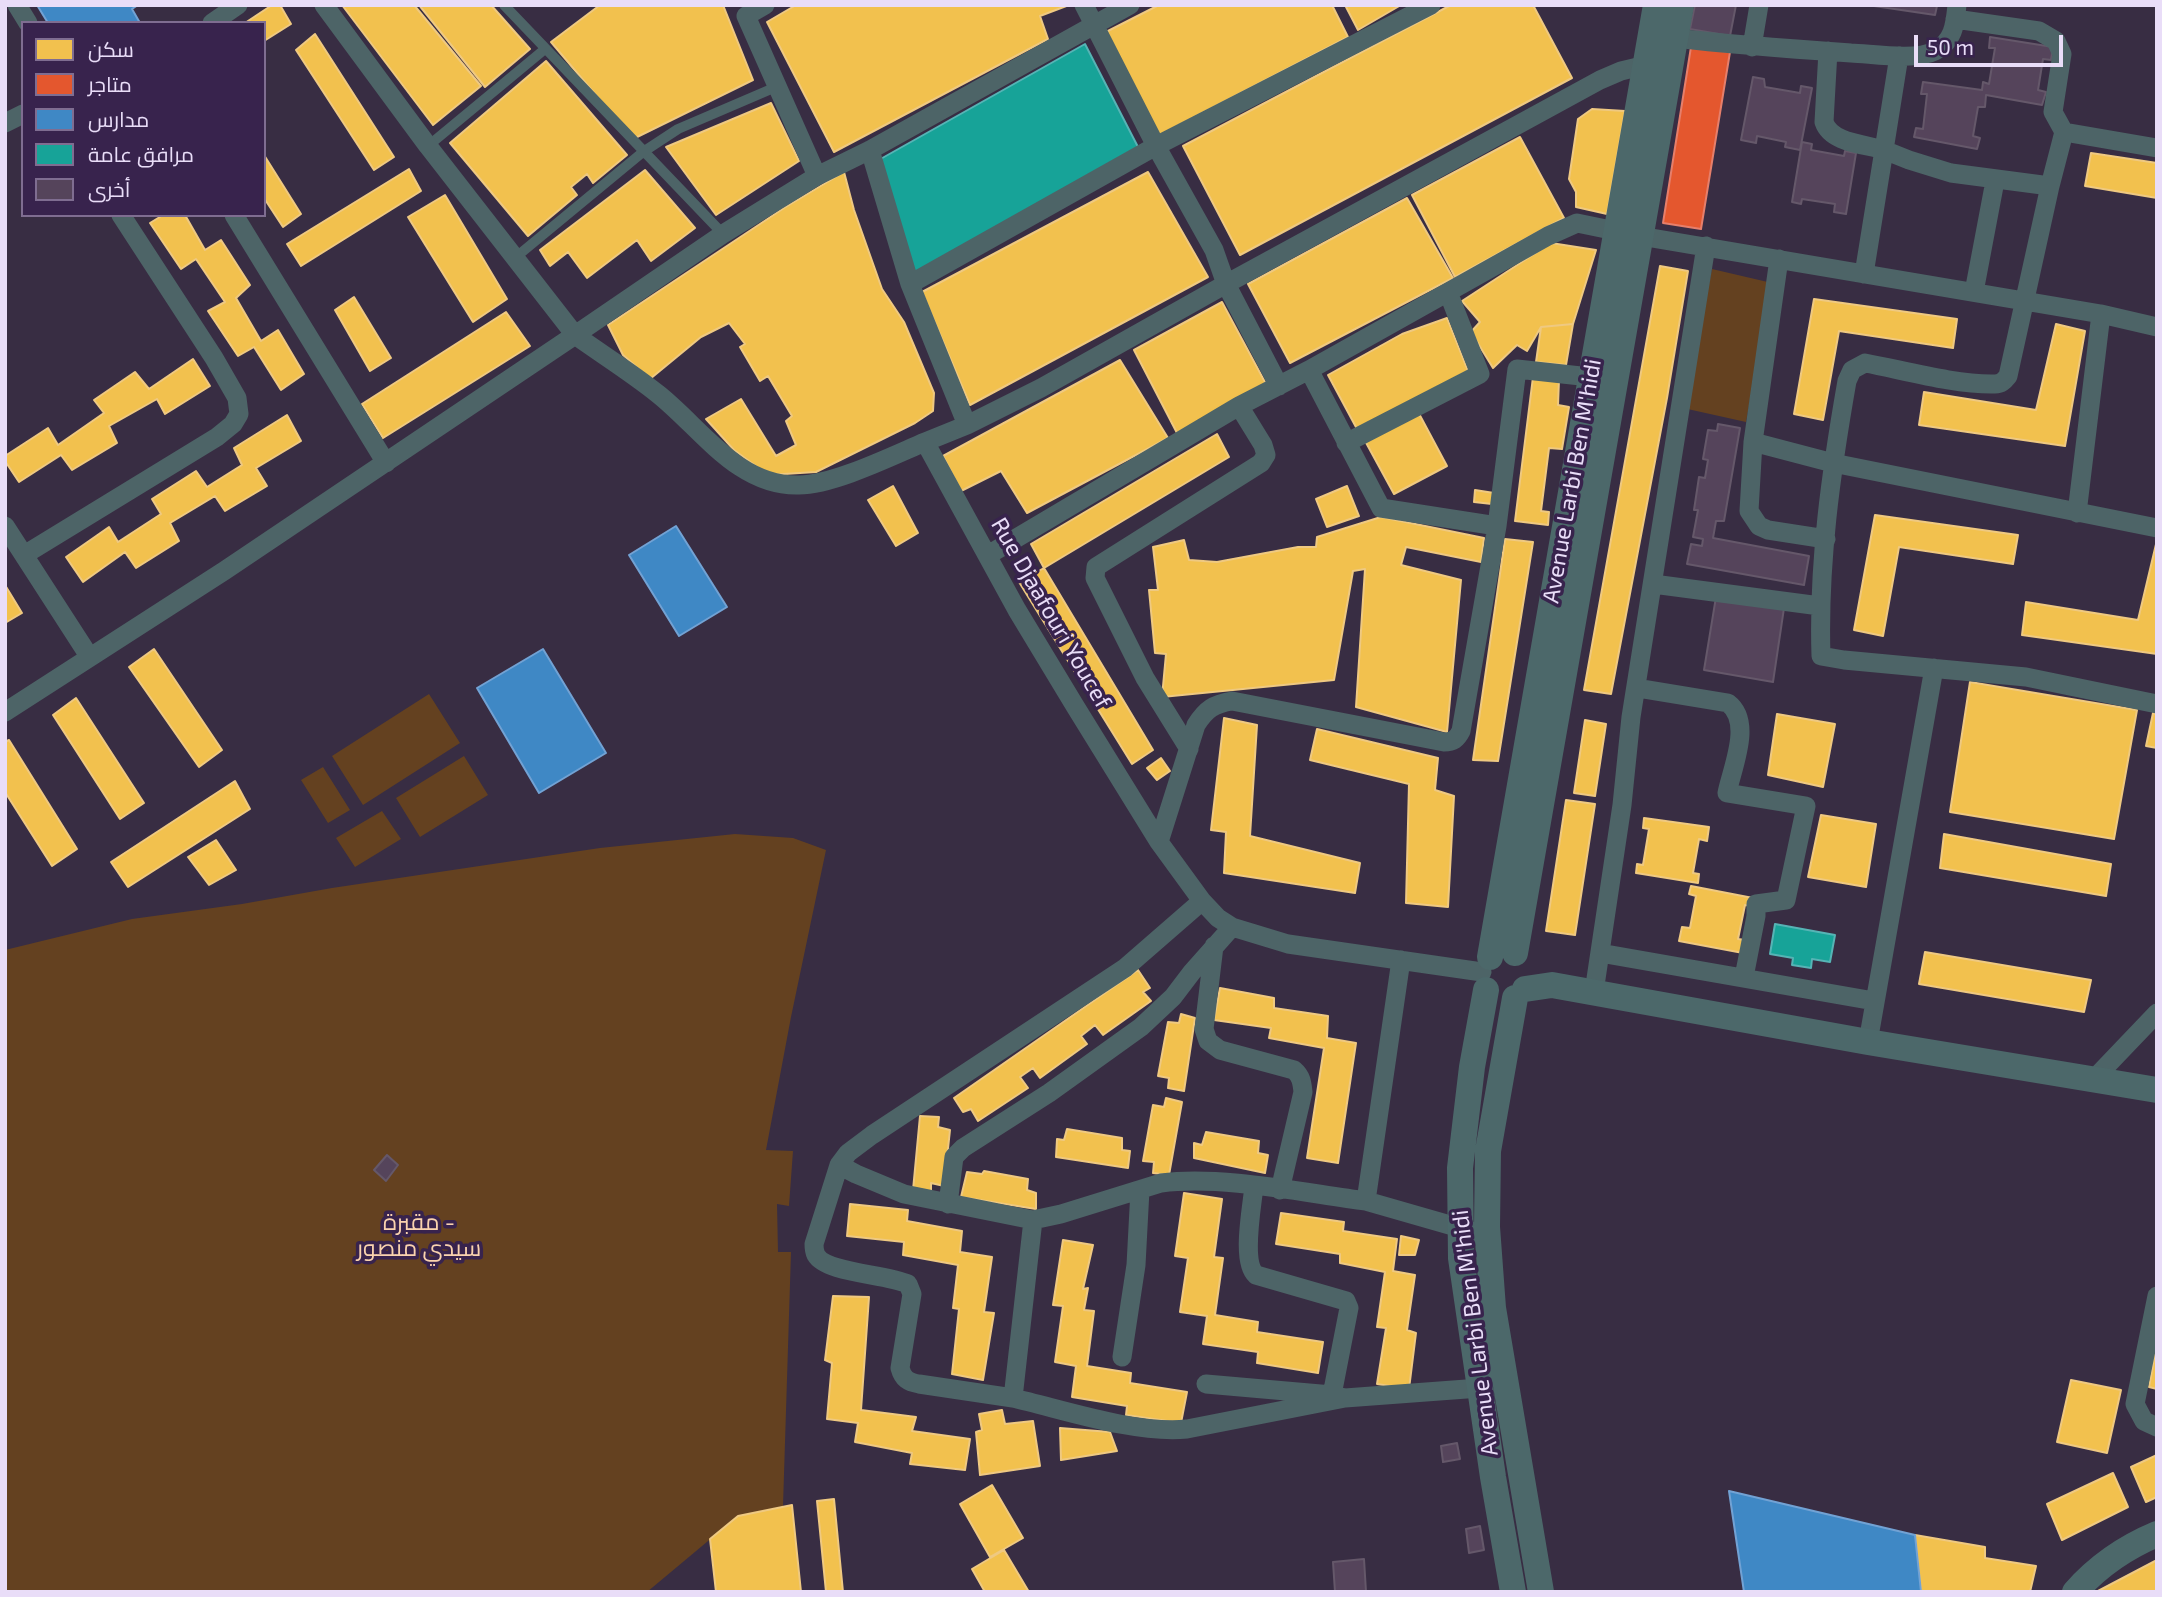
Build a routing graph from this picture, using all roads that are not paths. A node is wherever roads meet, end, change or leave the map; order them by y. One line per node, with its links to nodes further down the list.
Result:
1 (17, 5): 14 (street)
2 (238, 5): 15 (street)
3 (324, 5): 27 (street)
4 (504, 5): 19 (lane)
5 (765, 5): 12 (street)
6 (1084, 5): 16 (street)
7 (1130, 5): 16 (street)
8 (1431, 5): 28 (street)
9 (1657, 5): 22 (main road, Avenue Larbi Ben M'hidi)
10 (1681, 5): 17 (main road, Avenue Larbi Ben M'hidi)
11 (1759, 5): 18 (street)
12 (744, 10): 23 (street)
13 (1956, 12): 21 (street); 26 (street)
14 (27, 21)
15 (215, 21)
16 (1093, 24): 28 (street); 30 (street)
17 (1675, 38): 18 (street); 38 (main road, Avenue Larbi Ben M'hidi)
18 (1752, 47): 20 (street)
19 (545, 49): 27 (lane); 32 (lane)
20 (1828, 51): 21 (street); 31 (street)
21 (1899, 56): 31 (street)
22 (1646, 65): 38 (main road, Avenue Larbi Ben M'hidi); 45 (street)
23 (776, 87): 32 (lane); 33 (street)
24 (21, 115): 25 (street)
25 (5, 123)
26 (2064, 132): 29 (street); 35 (street)
27 (428, 146): 41 (street)
28 (1156, 146): 44 (street); 45 (street)
29 (2157, 148)
30 (870, 150): 33 (street); 44 (street)
31 (1884, 150): 34 (street); 43 (street)
32 (643, 152): 39 (lane); 41 (lane)
33 (817, 176): 39 (street)
34 (1995, 181): 35 (street); 47 (street)
35 (2050, 186): 48 (street)
36 (122, 217): 67 (street)
37 (235, 217): 60 (street)
38 (1628, 233): 40 (street); 46 (street); 53 (main road, Avenue Larbi Ben M'hidi); 82 (main road, Avenue Larbi Ben M'hidi)
39 (723, 234): 51 (street)
40 (1706, 246): 42 (street); 69 (street)
41 (516, 257): 51 (street)
42 (1779, 259): 43 (street); 58 (street)
43 (1864, 274): 47 (street)
44 (910, 284): 56 (street)
45 (1226, 284): 54 (street); 56 (street)
46 (1448, 292): 52 (street); 59 (street)
47 (1974, 292): 48 (street)
48 (2025, 300): 49 (street); 61 (street)
49 (2101, 314): 50 (street); 62 (street)
50 (2157, 327)
51 (575, 335): 57 (street); 60 (street)
52 (1309, 370): 54 (street); 59 (street)
53 (1590, 377): 64 (street); 84 (main road, Avenue Larbi Ben M'hidi)
54 (1279, 386): 55 (street)
55 (1239, 406): 68 (street); 76 (street)
56 (967, 425): 57 (street)
57 (925, 442): 68 (street, Rue Djaafouri Youcef)
58 (1753, 442): 61 (street); 66 (street)
59 (1346, 443): 64 (street)
60 (386, 463): 71 (street)
61 (1833, 463): 62 (street); 66 (street)
62 (2077, 513): 65 (street)
63 (5, 526): 67 (street)
64 (1497, 526): 76 (street)
65 (2157, 528)
66 (1826, 539): 70 (street)
67 (24, 555): 71 (street)
68 (988, 555): 77 (street, Rue Djaafouri Youcef)
69 (1653, 584): 70 (street); 73 (street)
70 (1820, 606): 72 (street)
71 (89, 656): 75 (street)
72 (1934, 668): 74 (street); 89 (street)
73 (1637, 688): 81 (street); 85 (street)
74 (2157, 704)
75 (5, 712)
76 (1189, 748): 77 (street)
77 (1159, 842): 78 (street, Rue Djaafouri Youcef)
78 (1202, 901): 79 (street, Rue Djaafouri Youcef); 94 (street)
79 (1232, 927): 80 (street); 83 (street, Rue Djaafouri Youcef)
80 (1214, 946): 97 (street); 99 (street)
81 (1600, 953): 85 (street); 87 (street)
82 (1519, 955): 84 (main road); 86 (main road); 88 (main road)
83 (1401, 960): 84 (street, Rue Djaafouri Youcef); 98 (street)
84 (1486, 973): 88 (main road); 101 (main road, Avenue Larbi Ben M'hidi)
85 (1744, 977): 89 (street)
86 (1552, 985): 87 (main road); 88 (main road)
87 (1594, 992): 91 (main road)
88 (1520, 994): 102 (main road, Avenue Larbi Ben M'hidi)
89 (1874, 1000): 91 (street)
90 (2157, 1013): 92 (street)
91 (1868, 1042): 92 (main road)
92 (2093, 1080): 93 (main road)
93 (2157, 1090)
94 (839, 1165): 99 (street); 108 (street)
95 (1254, 1186): 96 (street); 97 (street); 107 (street)
96 (1140, 1189): 100 (street); 104 (street)
97 (1280, 1190): 98 (street)
98 (1366, 1201): 101 (street)
99 (948, 1204): 100 (street)
100 (1033, 1220): 108 (street)
101 (1460, 1228): 102 (street); 106 (main road, Avenue Larbi Ben M'hidi)
102 (1488, 1236): 112 (main road, Avenue Larbi Ben M'hidi)
103 (2157, 1296): 109 (street)
104 (1122, 1357)
105 (1206, 1384): 107 (street)
106 (1480, 1388): 107 (street); 111 (main road, Avenue Larbi Ben M'hidi)
107 (1338, 1396): 108 (street)
108 (1013, 1398)
109 (2157, 1427)
110 (2157, 1534): 113 (main road)
111 (1513, 1592)
112 (1541, 1592)
113 (2075, 1592)

